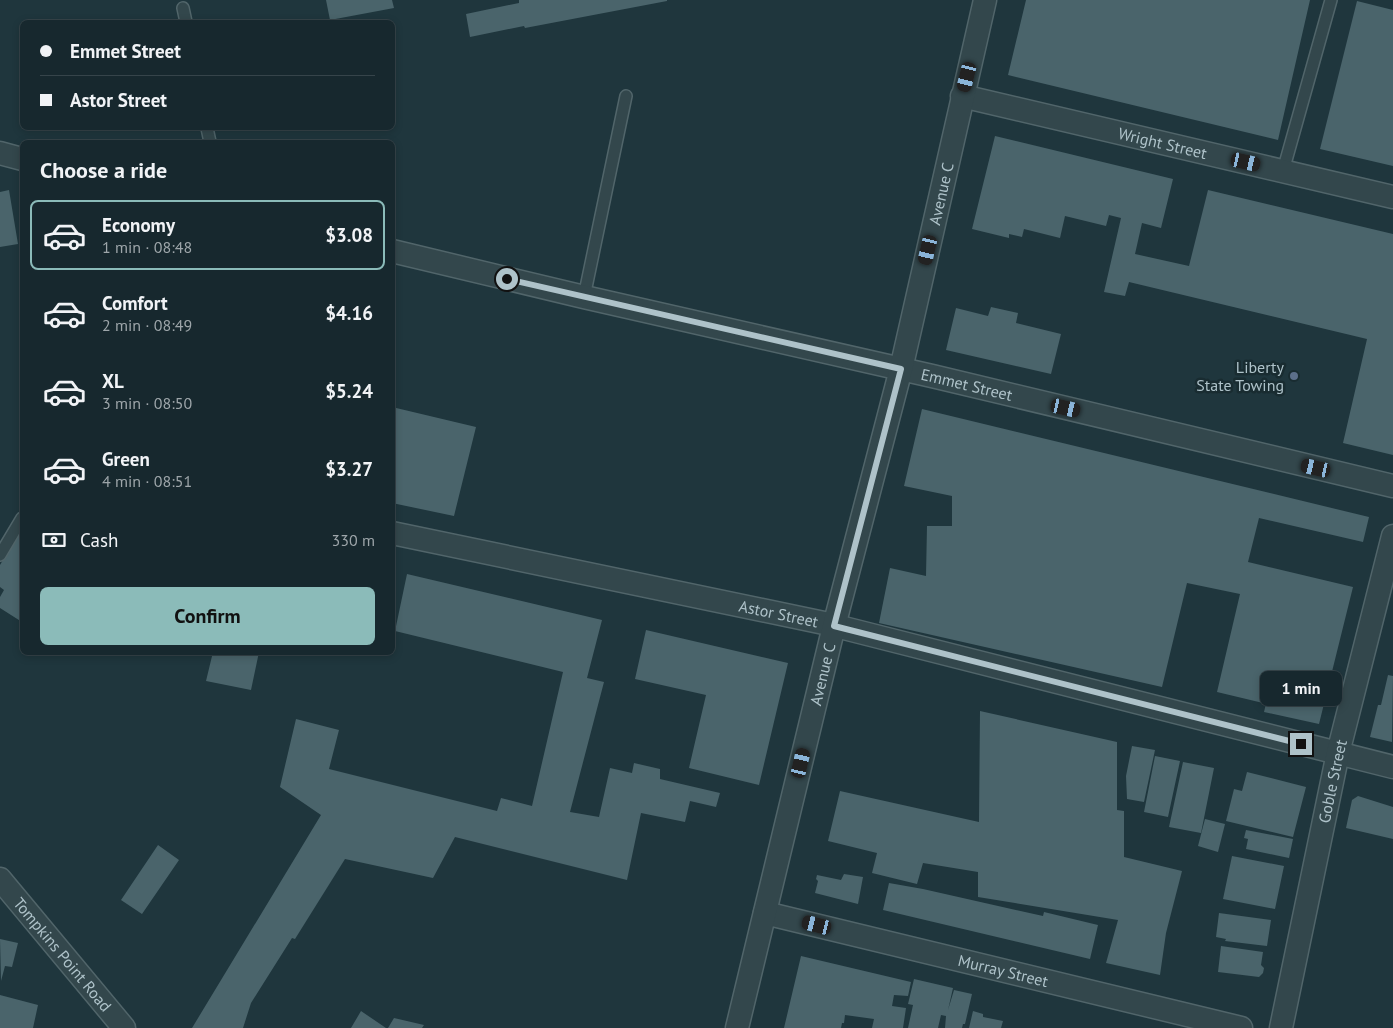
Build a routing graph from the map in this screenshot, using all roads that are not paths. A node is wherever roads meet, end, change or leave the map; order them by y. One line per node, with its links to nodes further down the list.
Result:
1 (985, 0): 6 (street, Avenue C)
2 (1331, 0): 9 (lane)
3 (183, 8): 4 (lane)
4 (186, 20)
5 (626, 96): 12 (lane)
6 (962, 96): 9 (street, Wright Street); 13 (street, Avenue C)
7 (0, 153): 8 (street)
8 (20, 158)
9 (1283, 171): 10 (street, Wright Street)
10 (1393, 197)
11 (395, 252): 12 (street, Emmet Street)
12 (584, 297): 13 (street, Emmet Street)
13 (901, 369): 14 (street, Emmet Street); 19 (street, Avenue C)
14 (1393, 486)
15 (20, 521): 18 (lane)
16 (395, 534): 19 (street, Astor Street)
17 (1393, 536): 20 (street, Goble Street)
18 (0, 555)
19 (834, 626): 20 (street, Astor Street); 23 (street, Avenue C)
20 (1338, 753): 21 (street, Astor Street); 27 (street, Goble Street)
21 (1393, 767)
22 (0, 879): 24 (street, Tompkins Point Road)
23 (764, 912): 25 (street, Avenue C); 26 (street, Murray Street)
24 (124, 1028)
25 (737, 1028)
26 (1241, 1028)
27 (1281, 1028)

